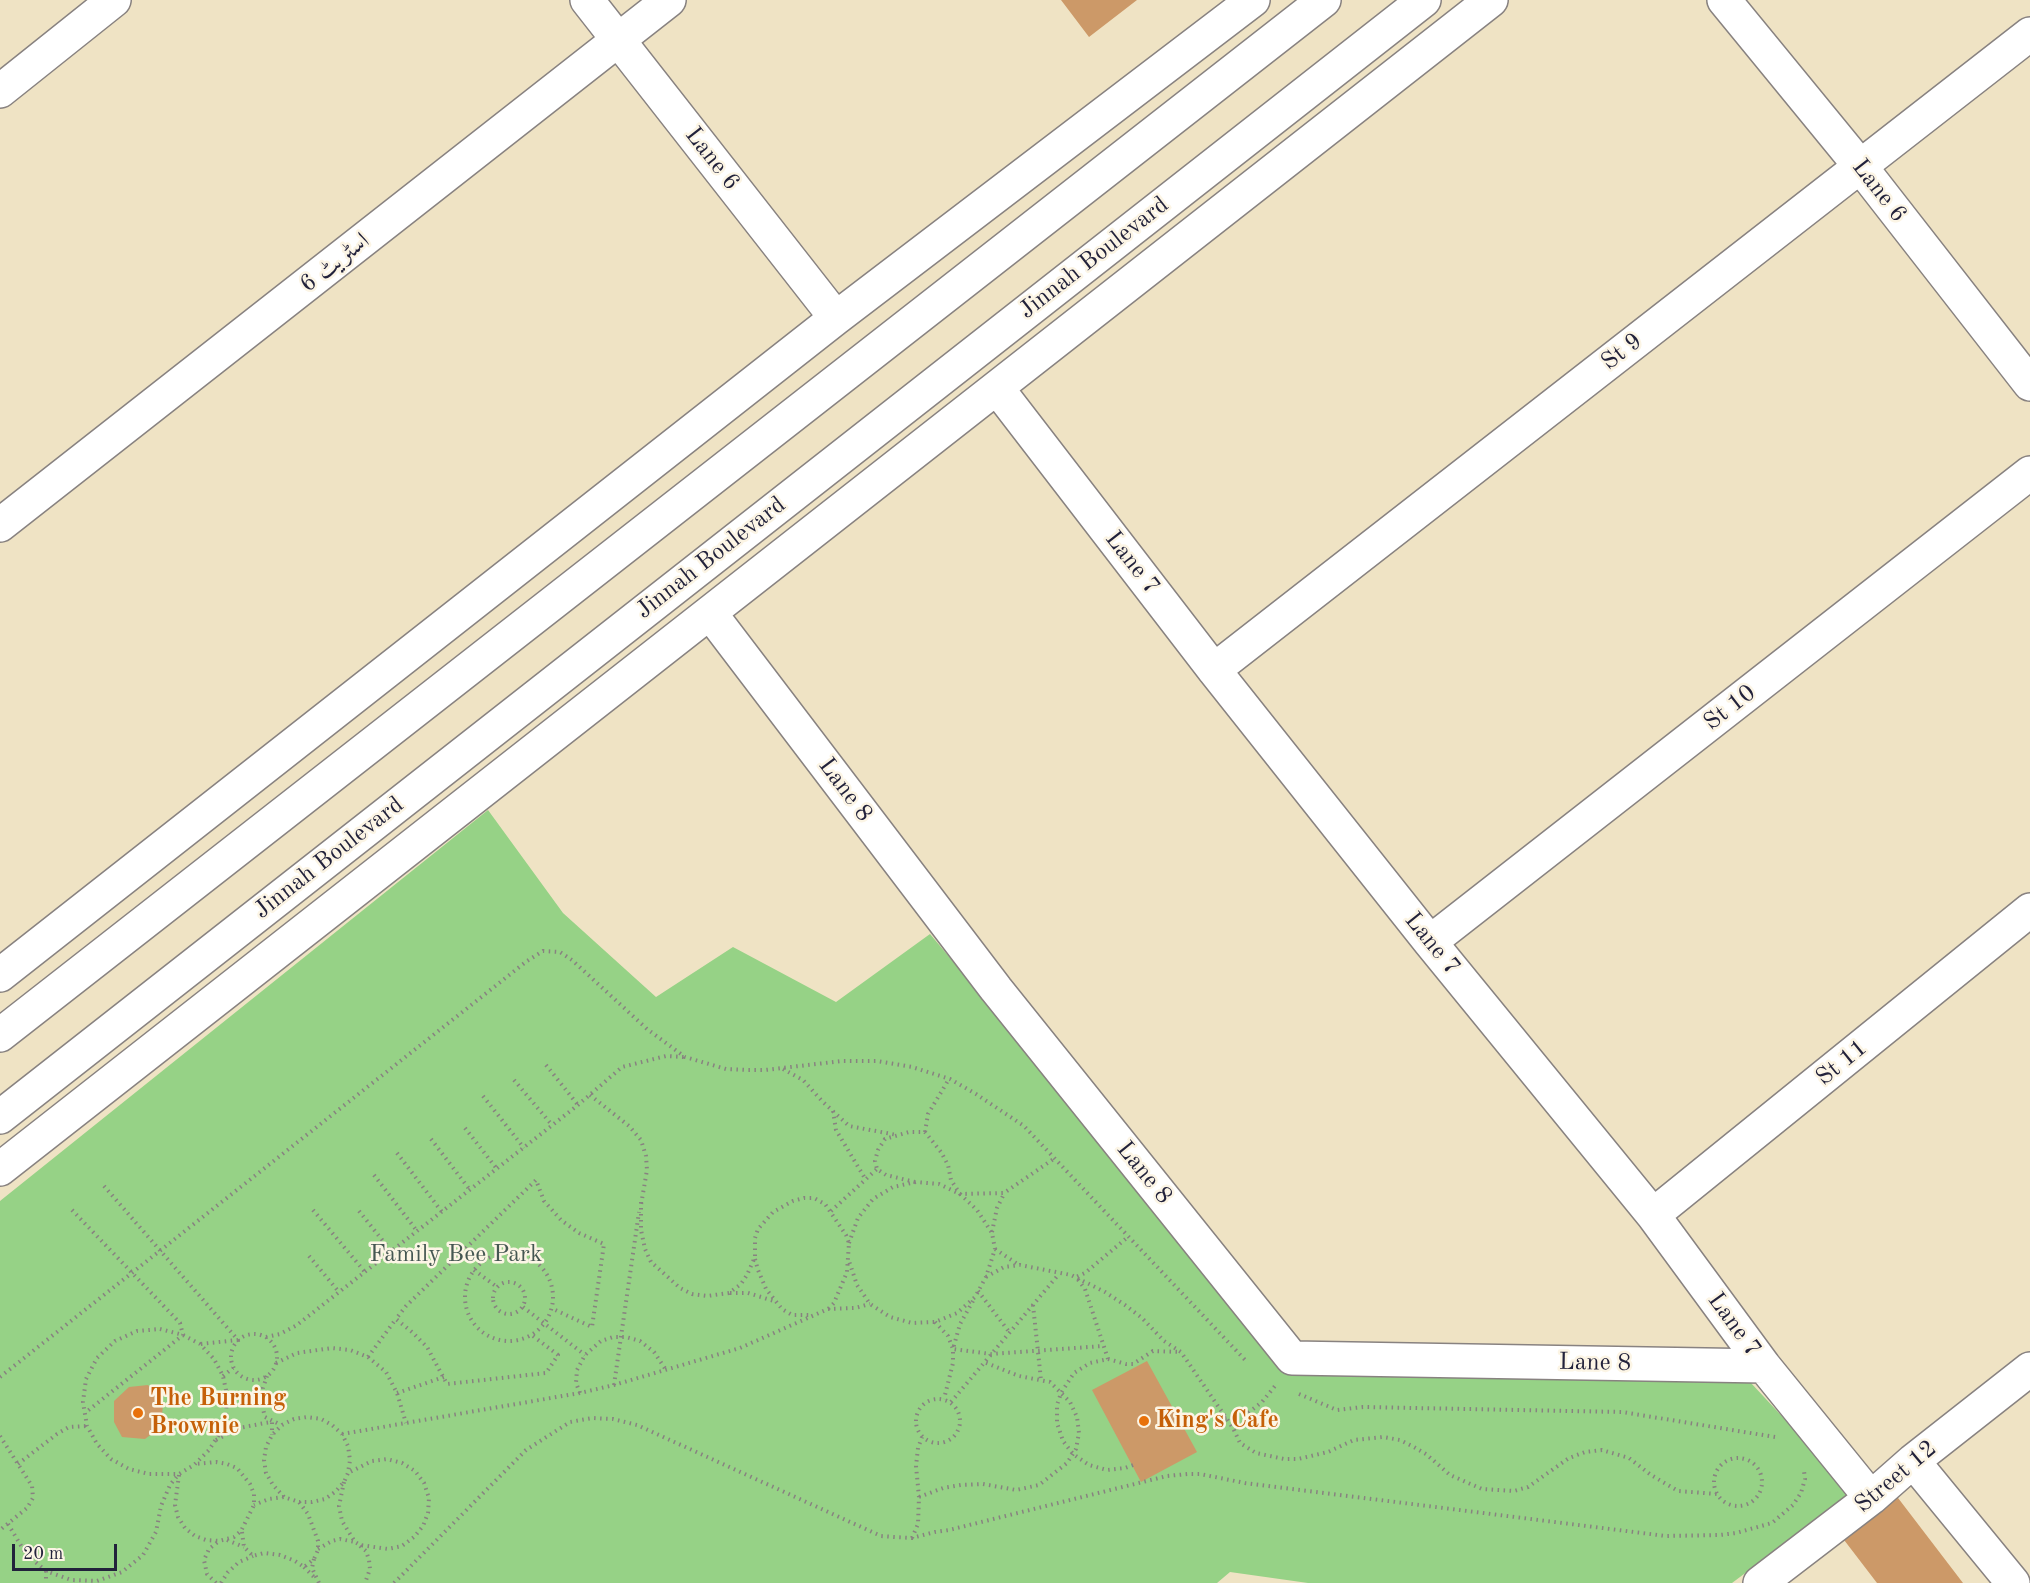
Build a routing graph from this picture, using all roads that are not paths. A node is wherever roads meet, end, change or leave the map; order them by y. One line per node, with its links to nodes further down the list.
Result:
1 (114, 0): 12 (street)
2 (587, 0): 10 (street, Lane 6)
3 (669, 0): 10 (street, اسٹریٹ 6)
4 (1324, 0): 11 (street)
5 (1424, 0): 25 (street, Jinnah Boulevard)
6 (1491, 0): 16 (street)
7 (1724, 0): 13 (street, Lane 6)
8 (1250, 2): 11 (street); 14 (street)
9 (2030, 34): 13 (street, St 9)
10 (618, 40): 14 (street, Lane 6); 18 (street, اسٹریٹ 6)
11 (1265, 47): 24 (street)
12 (0, 91)
13 (1860, 166): 15 (street, Lane 6); 20 (street, St 9)
14 (836, 318): 23 (street)
15 (2030, 384)
16 (997, 388): 19 (street); 20 (street, Lane 7)
17 (2030, 473): 22 (street, St 10)
18 (0, 525)
19 (710, 613): 26 (street); 28 (street, Lane 8)
20 (1214, 670): 22 (street, Lane 7)
21 (2030, 910): 27 (street, St 11)
22 (1430, 942): 27 (street, Lane 7)
23 (1, 973)
24 (0, 1035)
25 (0, 1117)
26 (0, 1169)
27 (1653, 1215): 28 (street, Lane 7)
28 (1764, 1366): 31 (street, Lane 7)
29 (2030, 1369): 30 (street, Street 12)
30 (1913, 1461): 31 (street, Street 12); 33 (street)
31 (1871, 1498): 32 (street, Street 12)
32 (1760, 1583)
33 (2013, 1583)

